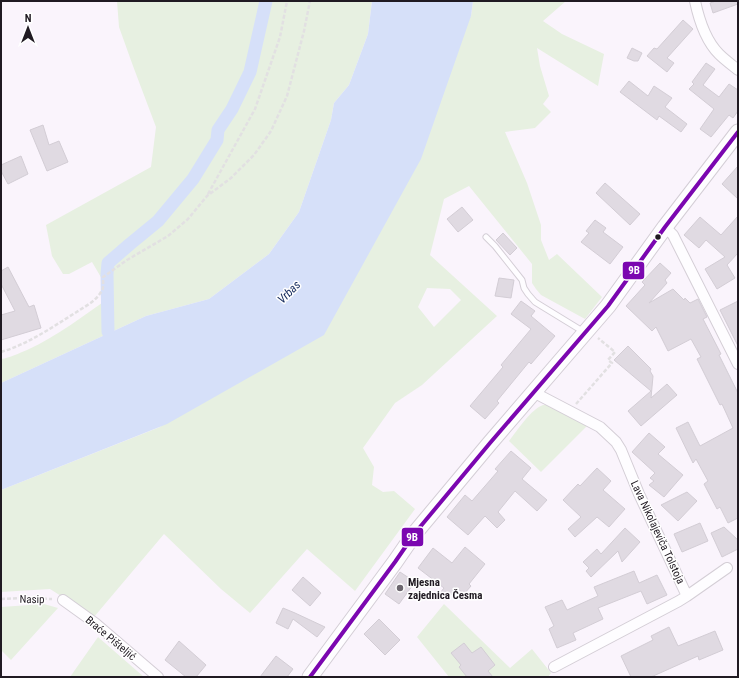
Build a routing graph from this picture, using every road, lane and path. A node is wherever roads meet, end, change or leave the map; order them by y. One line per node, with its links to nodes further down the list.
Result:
1 (287, 1): 6 (path)
2 (310, 1): 6 (path)
3 (695, 1): 4 (street)
4 (738, 70)
5 (738, 132): 7 (street)
6 (207, 196): 10 (path)
7 (666, 227): 9 (street); 11 (street)
8 (486, 237): 9 (lane)
9 (590, 333): 12 (street); 13 (path)
10 (1, 352)
11 (738, 364)
12 (533, 392): 13 (street, Lava Nikolajeviča Tolstoja); 20 (street)
13 (569, 411): 15 (street, Lava Nikolajeviča Tolstoja)
14 (727, 568): 15 (street)
15 (687, 596): 18 (street, Lava Nikolajeviča Tolstoja)
16 (1, 600): 17 (path, Nasip)
17 (63, 600): 19 (street, Braće Pišteljić)
18 (554, 667)
19 (158, 677)
20 (310, 677)

